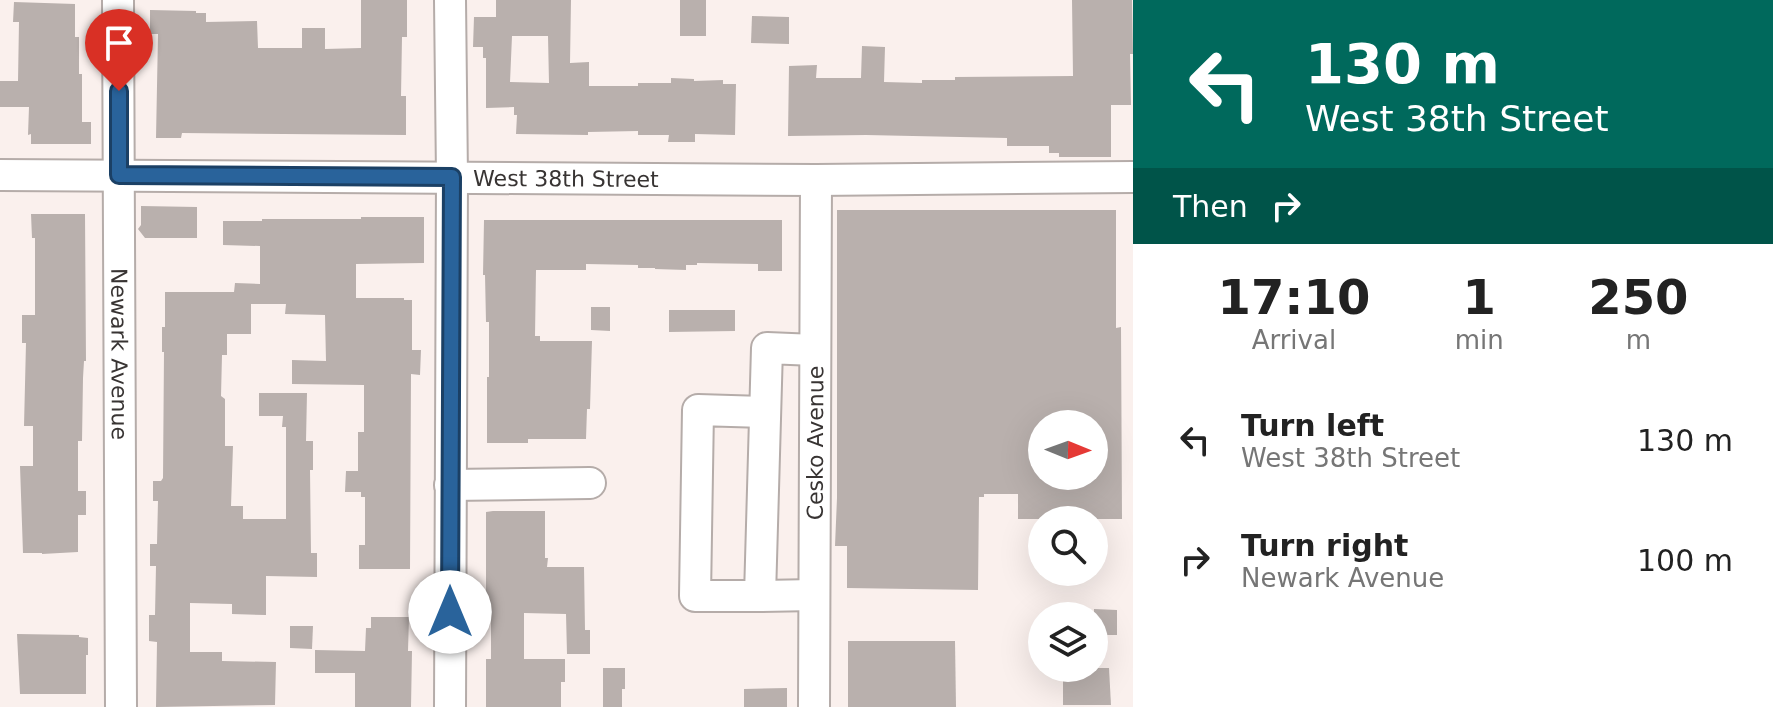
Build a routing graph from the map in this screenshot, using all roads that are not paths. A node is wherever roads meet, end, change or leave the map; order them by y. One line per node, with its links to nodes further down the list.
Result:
1 (118, 0): 4 (street, Newark Avenue)
2 (450, 0): 5 (street)
3 (0, 175): 4 (street, West 38th Street)
4 (119, 175): 5 (street, West 38th Street); 14 (street, Newark Avenue)
5 (452, 177): 7 (street, West 38th Street); 11 (street)
6 (1133, 177): 7 (street, West 38th Street)
7 (816, 180): 8 (street, Cesko Avenue)
8 (815, 350): 9 (street); 12 (street, Cesko Avenue)
9 (765, 412): 13 (street); 13 (street)
10 (590, 483): 11 (street)
11 (450, 485): 15 (street)
12 (814, 595): 13 (street); 16 (street, Cesko Avenue)
13 (760, 596)
14 (121, 707)
15 (450, 707)
16 (814, 707)

